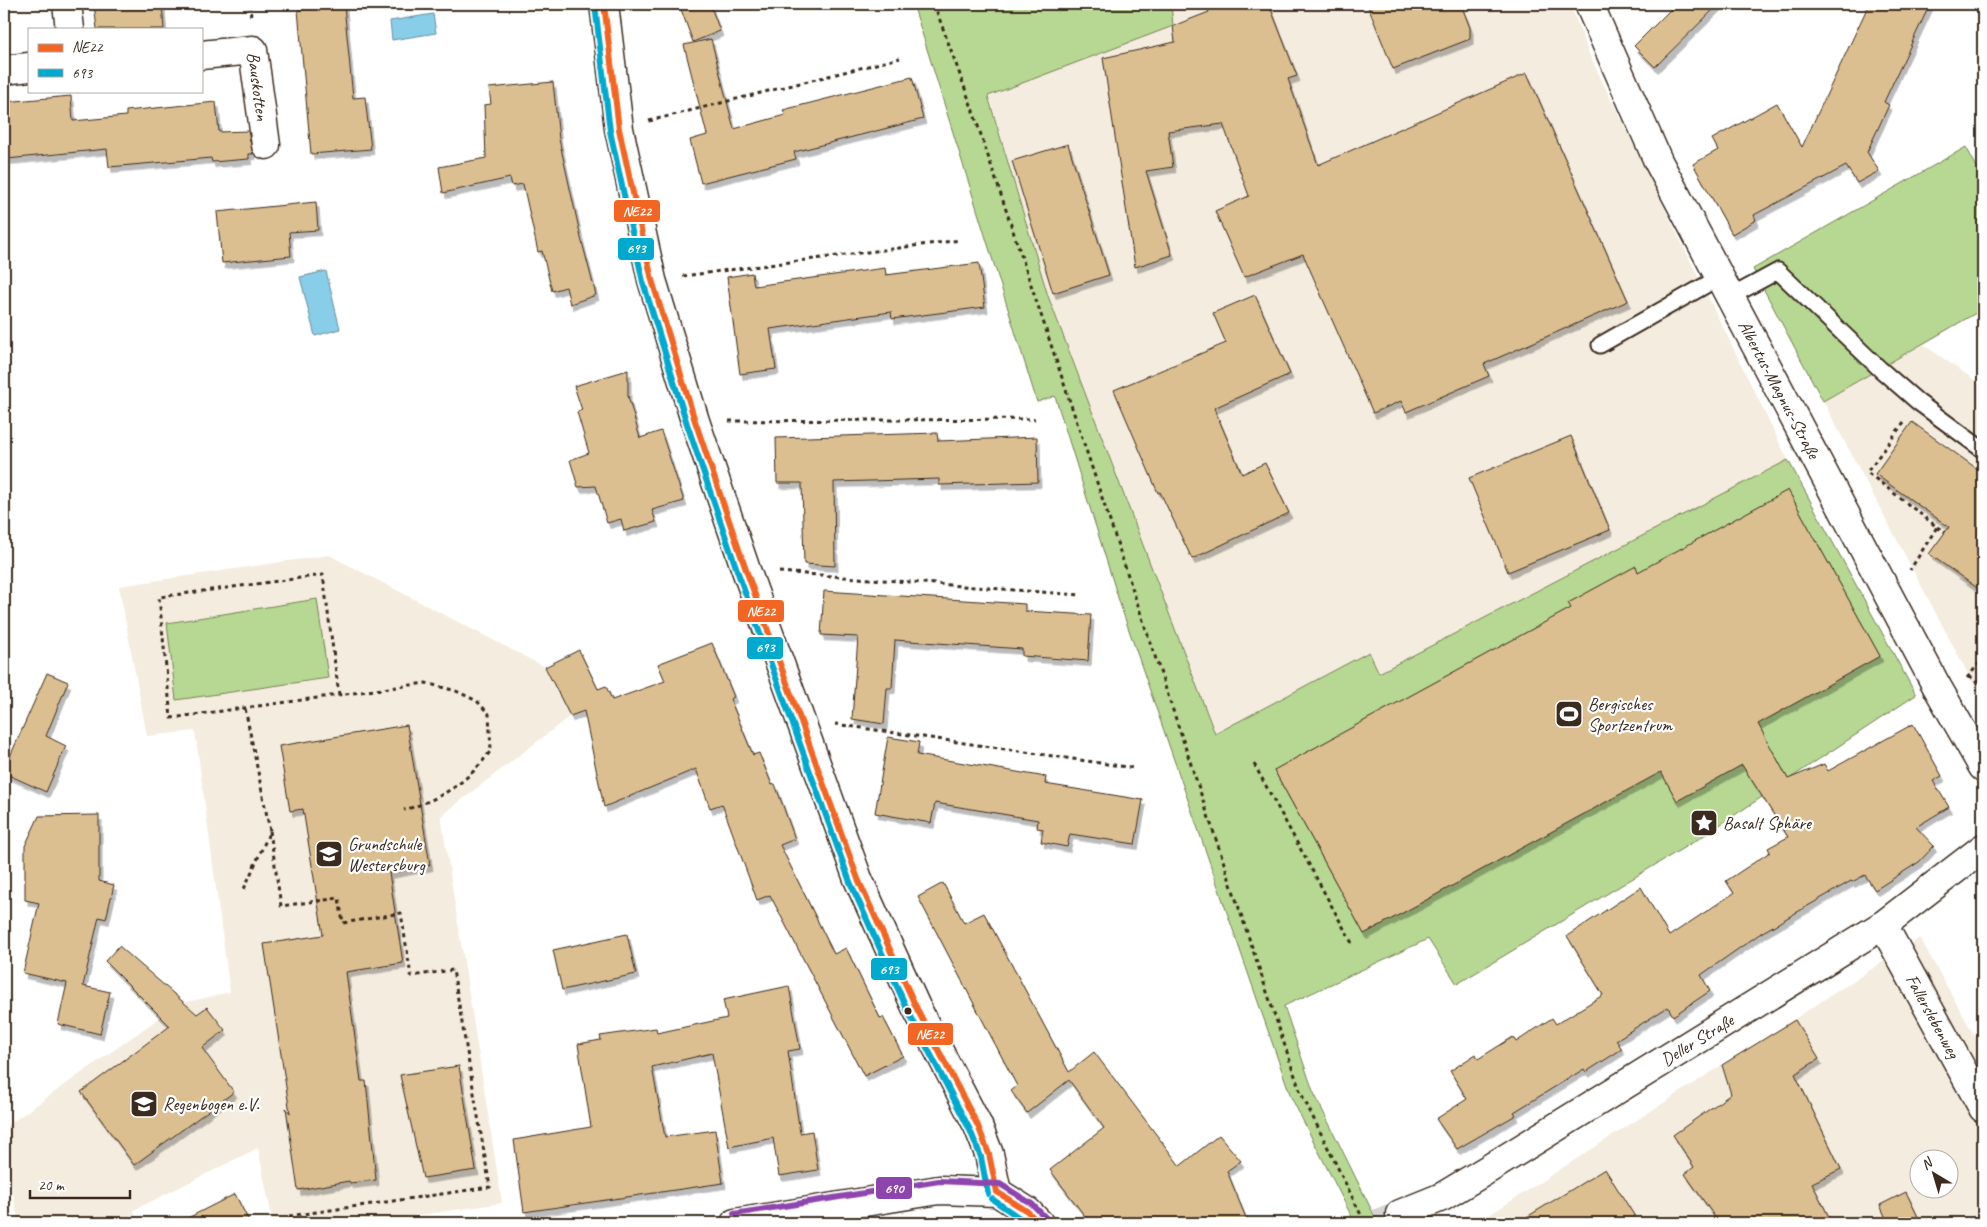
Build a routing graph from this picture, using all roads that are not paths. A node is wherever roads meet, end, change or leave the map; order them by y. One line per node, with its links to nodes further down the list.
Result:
1 (67, 4): 4 (street)
2 (604, 4): 16 (street)
3 (1589, 4): 9 (street, Albertus-Magnus-Straße)
4 (70, 28)
5 (202, 54): 8 (street, Bauskotten)
6 (28, 67): 7 (street)
7 (4, 70)
8 (266, 145)
9 (1725, 287): 10 (lane); 11 (lane); 12 (street, Albertus-Magnus-Straße)
10 (1600, 345)
11 (1983, 450)
12 (1983, 767)
13 (1983, 848): 14 (street, Deller Straße)
14 (1883, 925): 15 (street, Fallerslebenweg); 17 (street, Deller Straße)
15 (1983, 1108)
16 (997, 1192): 18 (street); 19 (street)
17 (1400, 1214)
18 (735, 1223)
19 (1039, 1223)

